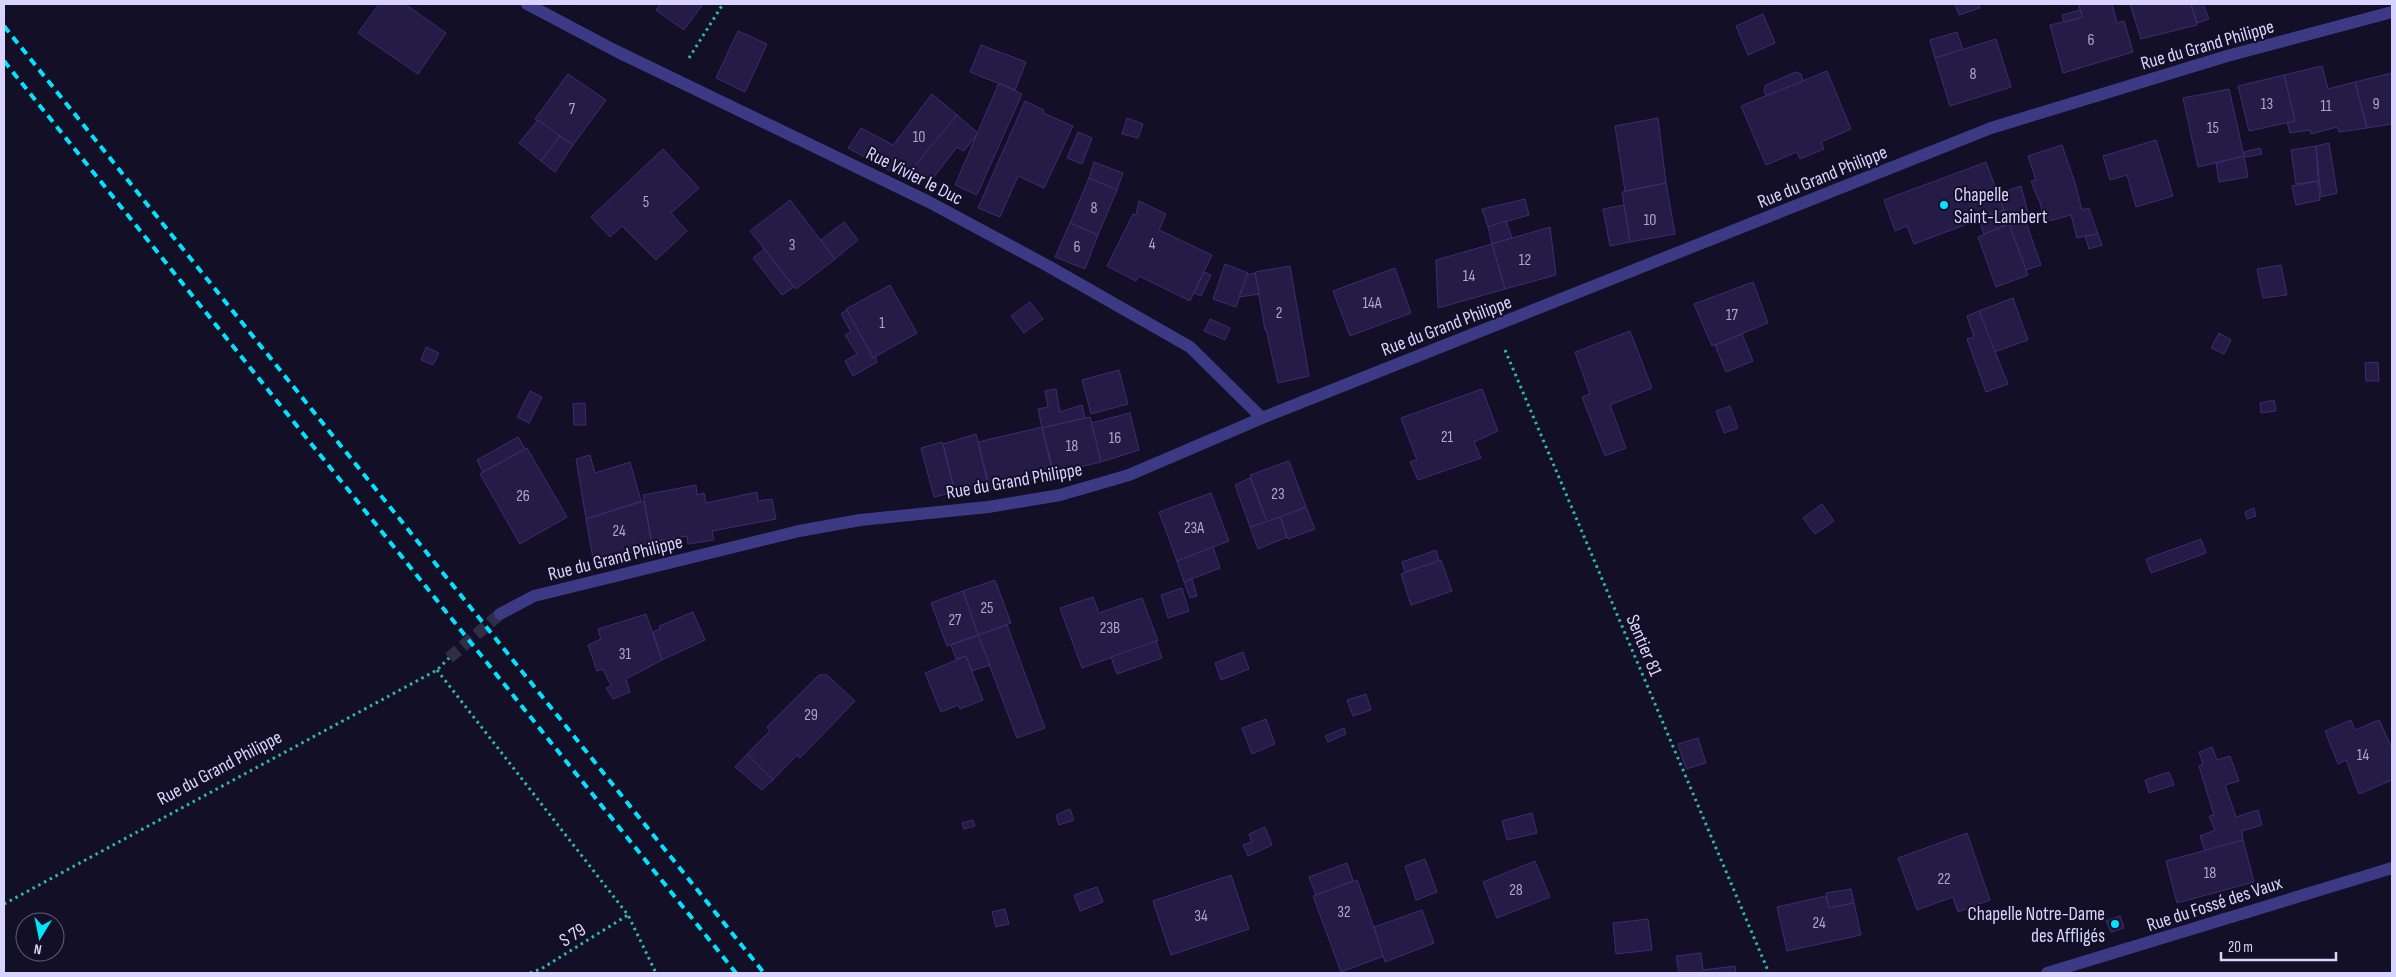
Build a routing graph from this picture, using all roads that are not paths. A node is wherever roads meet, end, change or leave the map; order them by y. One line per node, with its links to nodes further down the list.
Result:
1 (527, 4): 3 (street, Rue Vivier le Duc)
2 (2392, 12): 3 (street, Rue du Grand Philippe)
3 (1262, 418): 4 (street, Rue du Grand Philippe)
4 (500, 614)
5 (2392, 868): 6 (street, Rue du Fossé des Vaux)
6 (2047, 973)

